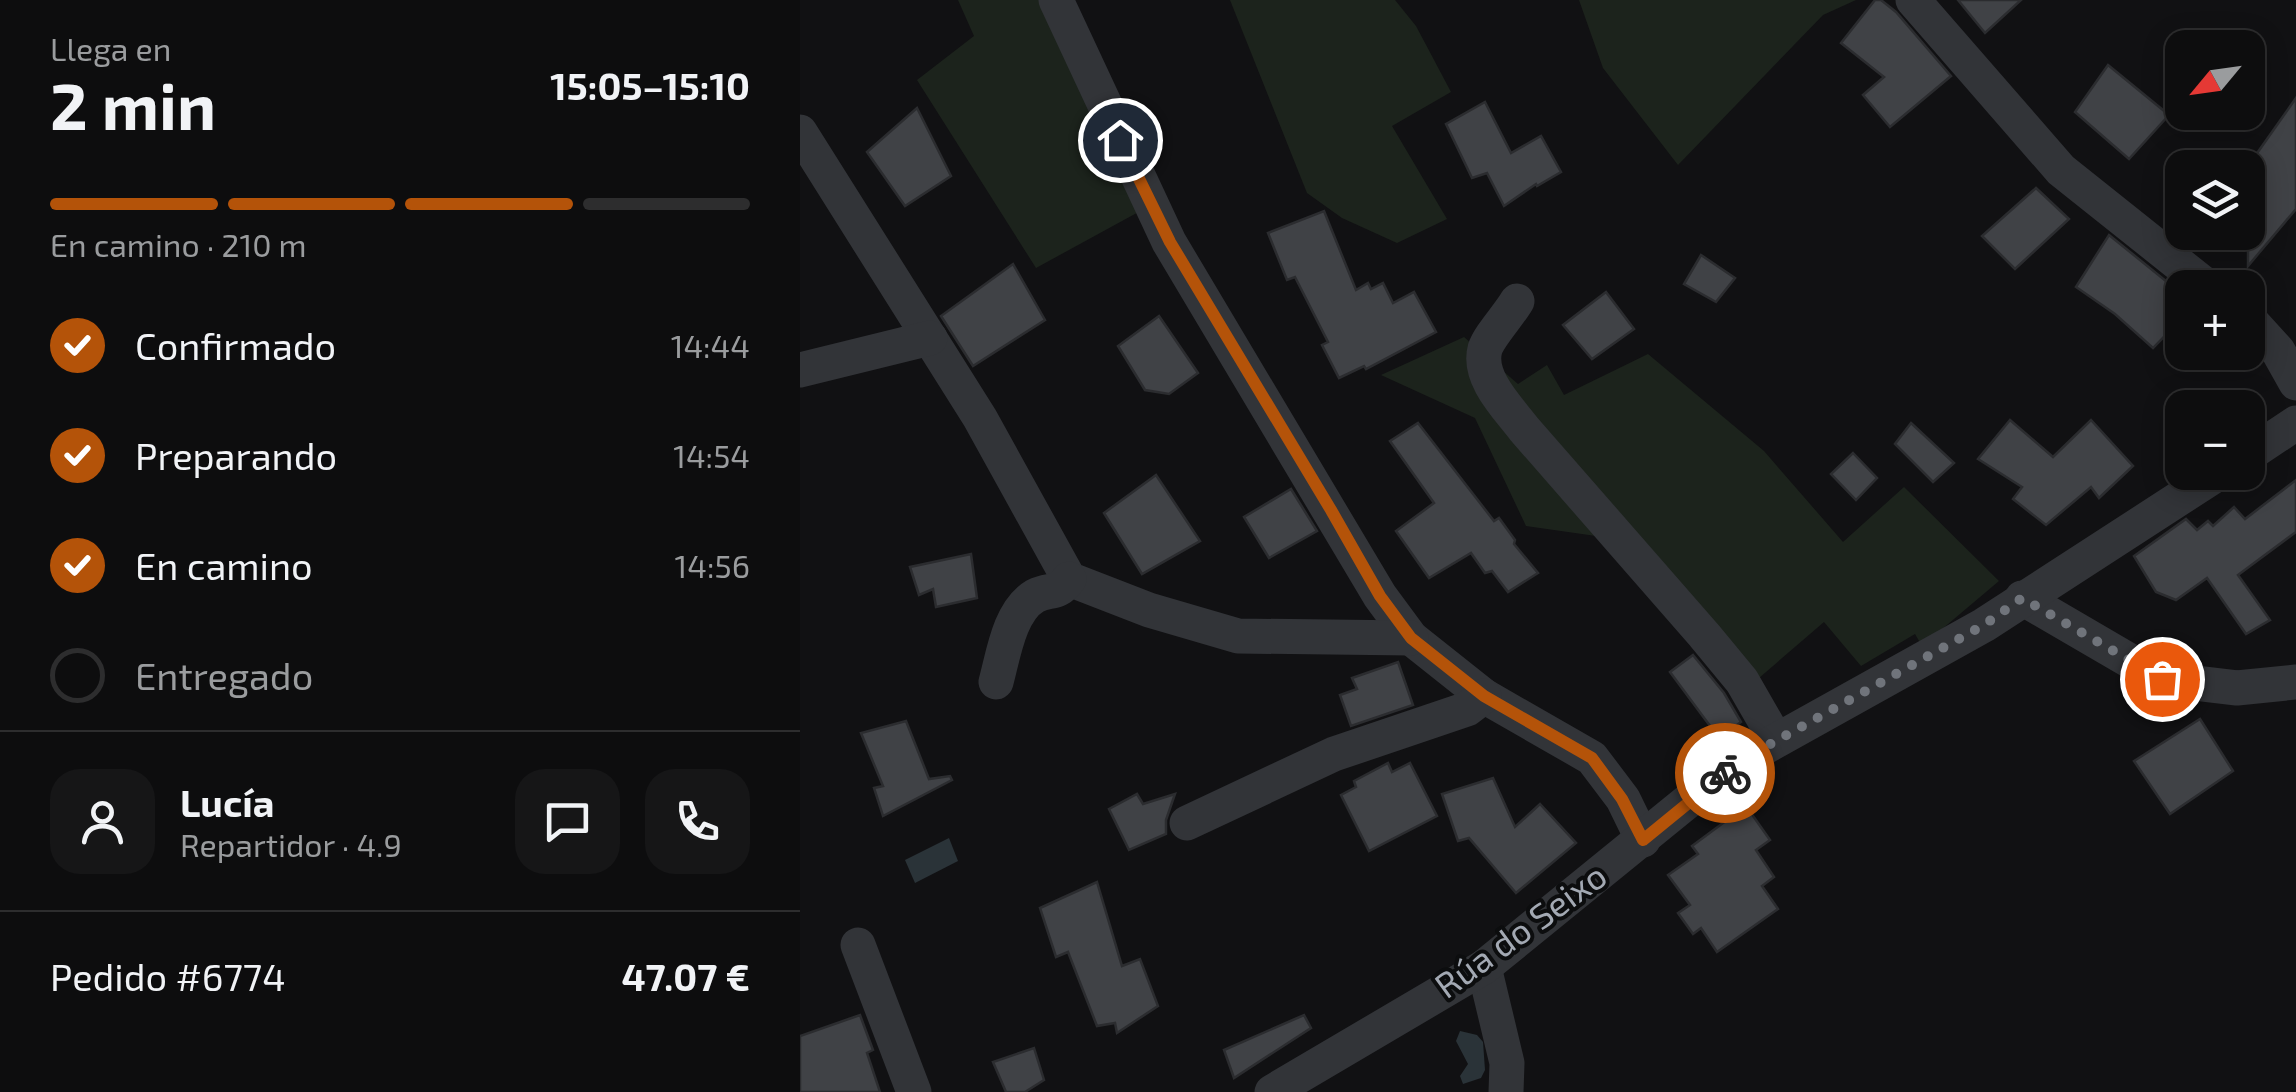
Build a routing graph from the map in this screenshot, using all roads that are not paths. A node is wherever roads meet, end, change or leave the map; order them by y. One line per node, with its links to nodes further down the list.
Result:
1 (1056, 0): 16 (street)
2 (1912, 0): 4 (street)
3 (800, 132): 7 (street)
4 (2186, 270)
5 (1517, 301): 20 (street)
6 (2265, 328): 8 (street)
7 (930, 338): 9 (street); 14 (street)
8 (2287, 340): 10 (street)
9 (800, 370)
10 (2296, 383)
11 (2296, 423): 12 (street)
12 (2265, 444)
13 (2192, 490): 15 (street, Rúa do Seixo)
14 (1069, 579): 16 (street); 17 (street)
15 (2022, 598): 18 (street); 20 (street, Rúa do Seixo)
16 (1411, 638): 19 (street)
17 (996, 682)
18 (2296, 682)
19 (1484, 696): 21 (street); 22 (street)
20 (1776, 740): 22 (street, Rúa do Seixo)
21 (1186, 823)
22 (1643, 840): 24 (street, Rúa do Seixo)
23 (858, 945): 25 (street)
24 (1484, 967): 26 (street, Rúa do Seixo); 27 (street)
25 (914, 1092)
26 (1272, 1092)
27 (1506, 1092)

